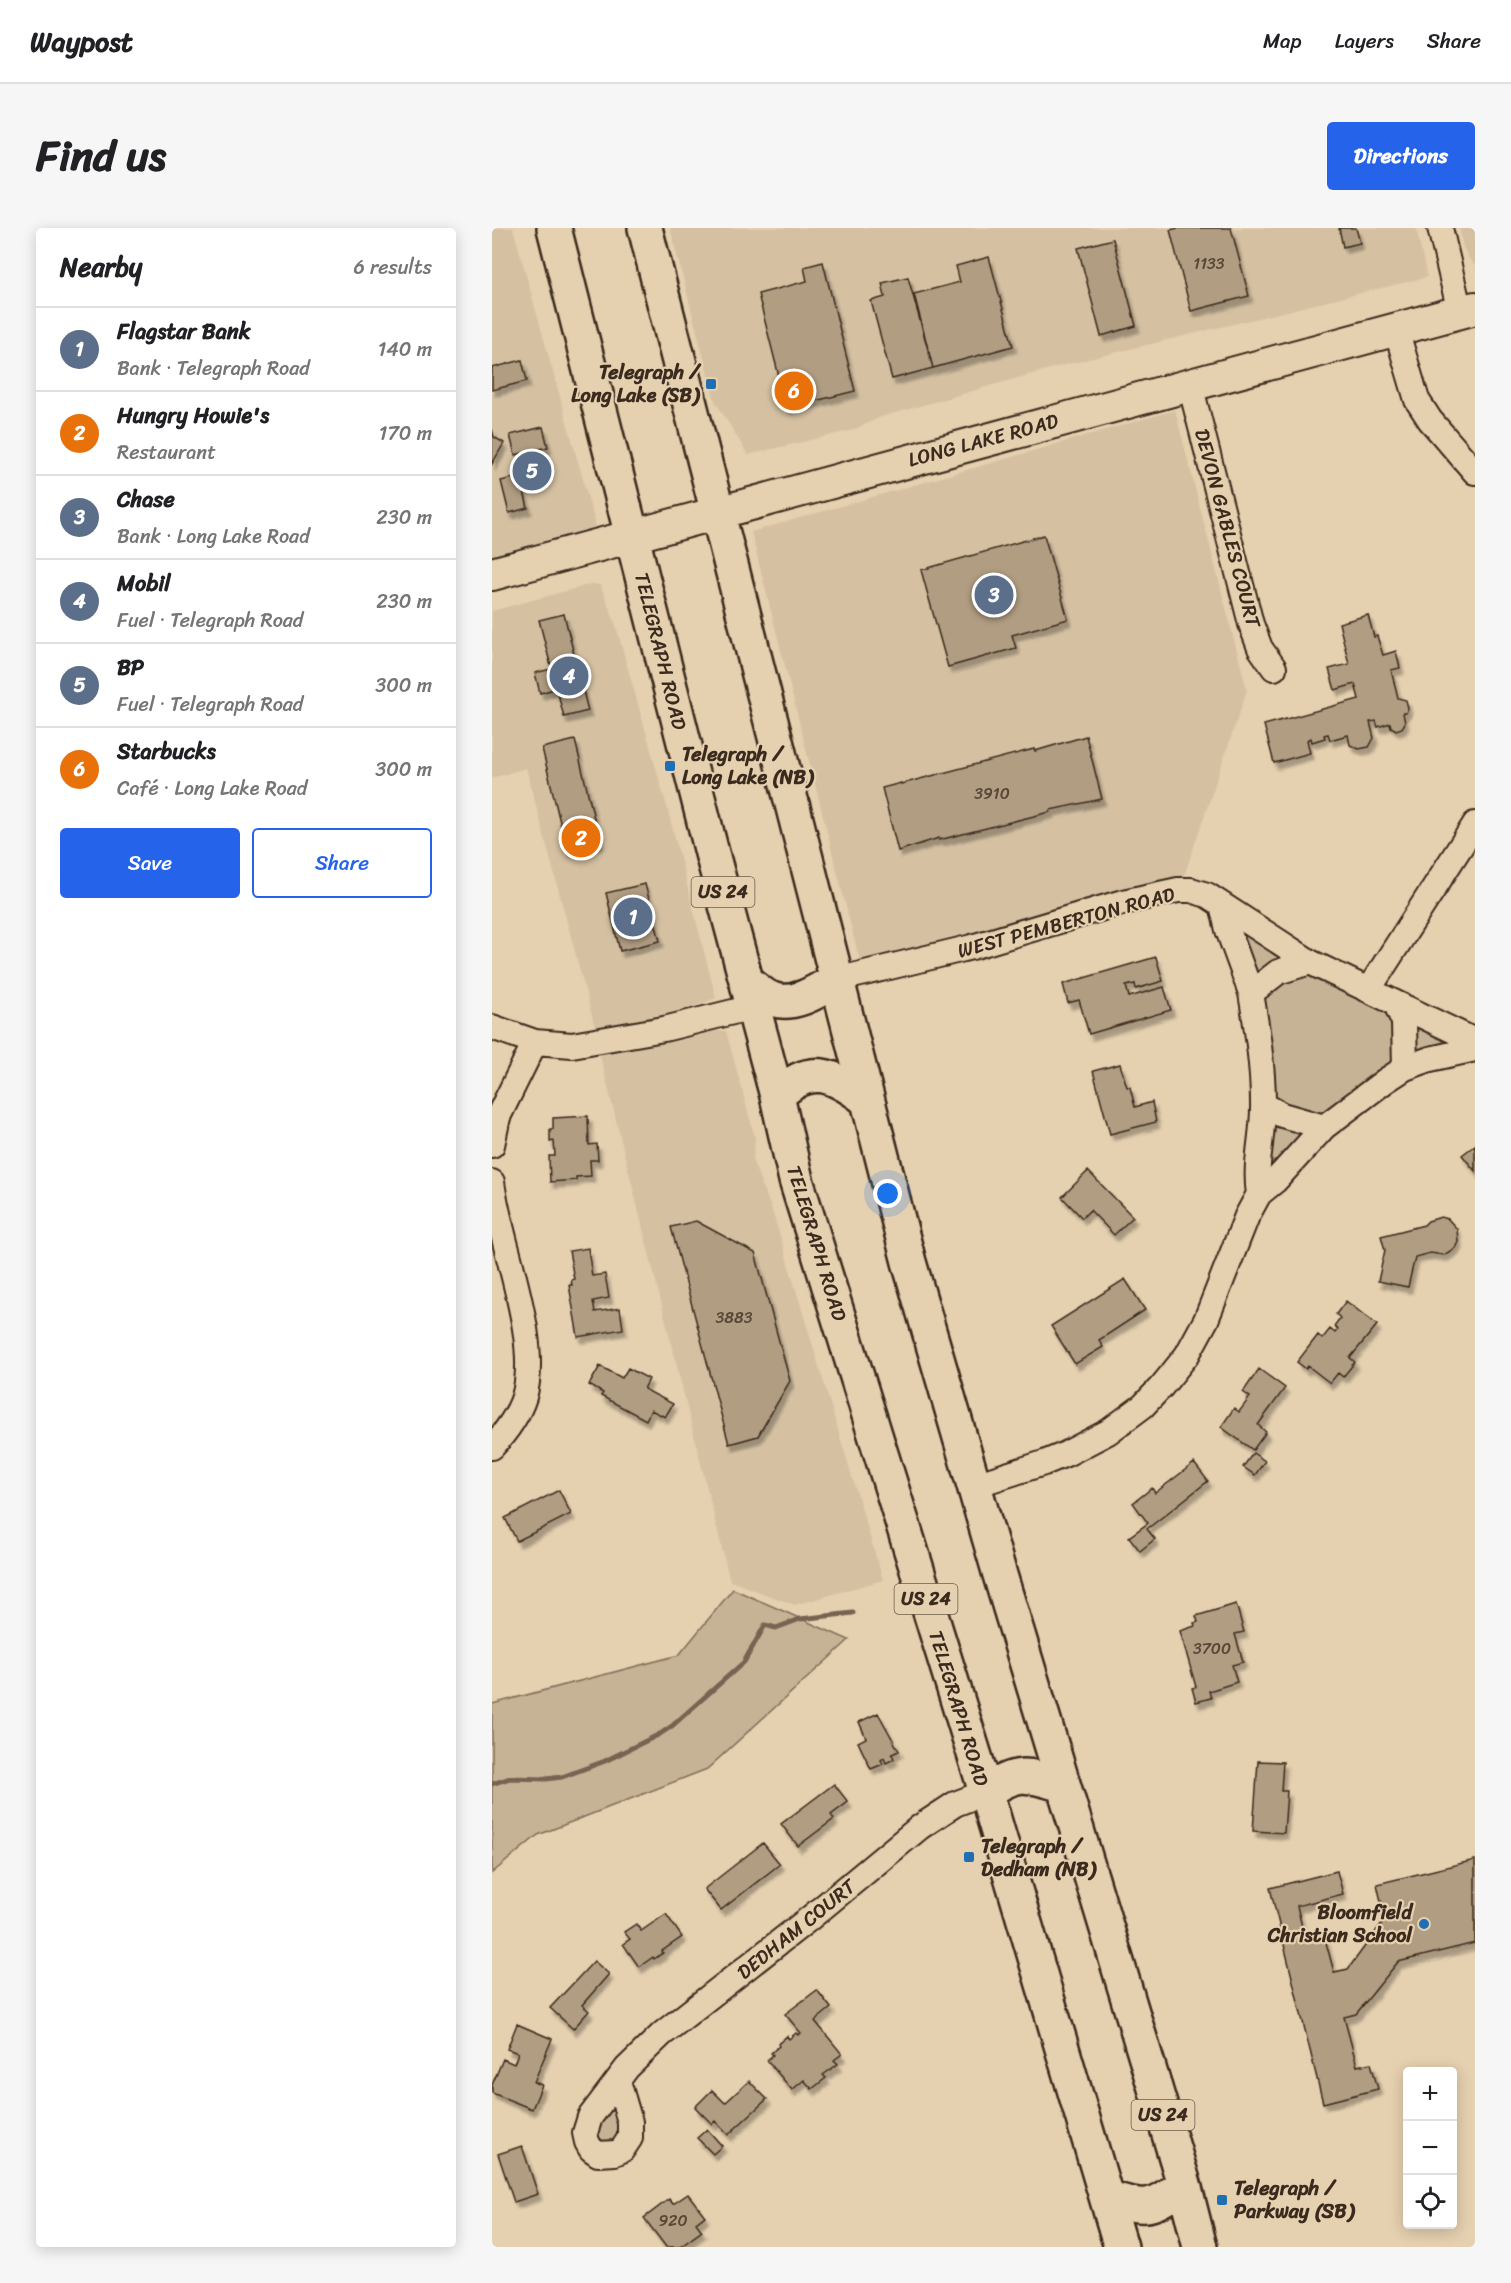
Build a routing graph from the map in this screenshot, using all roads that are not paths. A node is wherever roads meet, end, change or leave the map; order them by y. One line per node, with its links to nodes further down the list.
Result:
1 (554, 228): 9 (highway, TELEGRAPH ROAD / US 24)
2 (645, 228): 8 (highway, US 24)
3 (1440, 228): 4 (street)
4 (1468, 310): 5 (main road, LONG LAKE ROAD)
5 (1396, 329): 6 (main road, LONG LAKE ROAD); 7 (street)
6 (1190, 384): 8 (main road, LONG LAKE ROAD); 11 (street, DEVON GABLES COURT)
7 (1475, 472)
8 (717, 513): 9 (main road, LONG LAKE ROAD); 15 (highway, US 24)
9 (632, 536): 10 (main road, LONG LAKE ROAD); 18 (highway, TELEGRAPH ROAD / US 24)
10 (492, 574)
11 (1274, 668)
12 (1475, 824): 16 (street)
13 (1222, 904): 14 (street, WEST PEMBERTON ROAD); 15 (street, WEST PEMBERTON ROAD); 17 (street)
14 (1310, 962): 16 (street, WEST PEMBERTON ROAD); 17 (street)
15 (836, 980): 18 (highway); 26 (highway, US 24)
16 (1369, 989): 19 (street, WEST PEMBERTON ROAD)
17 (1251, 993): 27 (street)
18 (750, 995): 22 (street); 25 (highway, TELEGRAPH ROAD / US 24)
19 (1396, 1004): 21 (street, WEST PEMBERTON ROAD); 24 (street)
20 (492, 1027): 22 (street)
21 (1475, 1041)
22 (535, 1042): 29 (street)
23 (1475, 1049): 24 (street)
24 (1405, 1068): 28 (street)
25 (777, 1096): 26 (highway); 35 (highway, TELEGRAPH ROAD / US 24)
26 (866, 1099): 33 (highway, US 24)
27 (1264, 1104): 28 (street); 31 (street)
28 (1324, 1127): 31 (street)
29 (492, 1145)
30 (492, 1182): 32 (street)
31 (1259, 1194): 33 (street)
32 (492, 1448)
33 (975, 1485): 34 (highway, US 24)
34 (1063, 1785): 35 (highway); 37 (highway, US 24)
35 (986, 1792): 36 (street, DEDHAM COURT); 38 (highway, TELEGRAPH ROAD / US 24)
36 (618, 2081)
37 (1184, 2184): 38 (highway); 40 (highway, US 24)
38 (1107, 2197): 39 (highway, TELEGRAPH ROAD / US 24)
39 (1121, 2247)
40 (1200, 2247)

